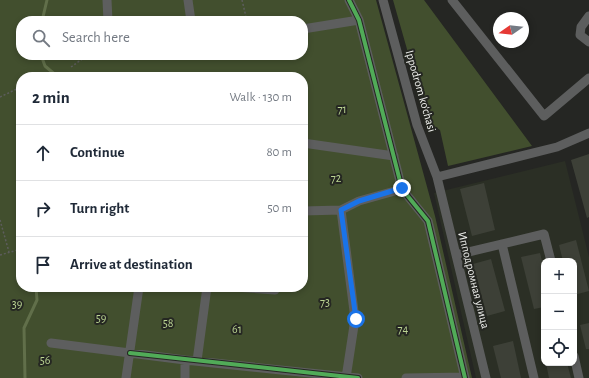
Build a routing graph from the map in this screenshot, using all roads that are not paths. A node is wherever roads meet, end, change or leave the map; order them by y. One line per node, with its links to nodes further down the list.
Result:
1 (107, 0): 6 (street)
2 (188, 0): 7 (street)
3 (349, 0): 9 (street)
4 (383, 0): 16 (street, Ippodrom ko'chasi)
5 (452, 0): 12 (street)
6 (108, 16)
7 (191, 16)
8 (589, 16): 11 (street)
9 (359, 20): 10 (street); 15 (street)
10 (308, 28)
11 (589, 42)
12 (589, 78)
13 (589, 133): 16 (street)
14 (308, 144): 15 (street)
15 (394, 156): 17 (street)
16 (437, 177): 18 (street, Ippodrom ko'chasi)
17 (402, 188): 19 (street); 36 (street)
18 (440, 188): 22 (street, Ипподромная улица)
19 (341, 210): 20 (street); 31 (street)
20 (308, 211)
21 (502, 244): 22 (street); 23 (street); 38 (street)
22 (456, 254): 37 (street, Ипподромная улица)
23 (550, 258)
24 (138, 292): 27 (street)
25 (207, 292): 29 (street)
26 (51, 343): 27 (street)
27 (130, 353): 28 (street); 32 (street)
28 (185, 360): 29 (street); 33 (street)
29 (197, 361): 31 (street)
30 (577, 366): 39 (street)
31 (346, 377): 34 (street)
32 (126, 378)
33 (185, 378)
34 (358, 378)
35 (406, 378): 36 (street)
36 (465, 378)
37 (486, 378)
38 (534, 378)
39 (580, 378)

